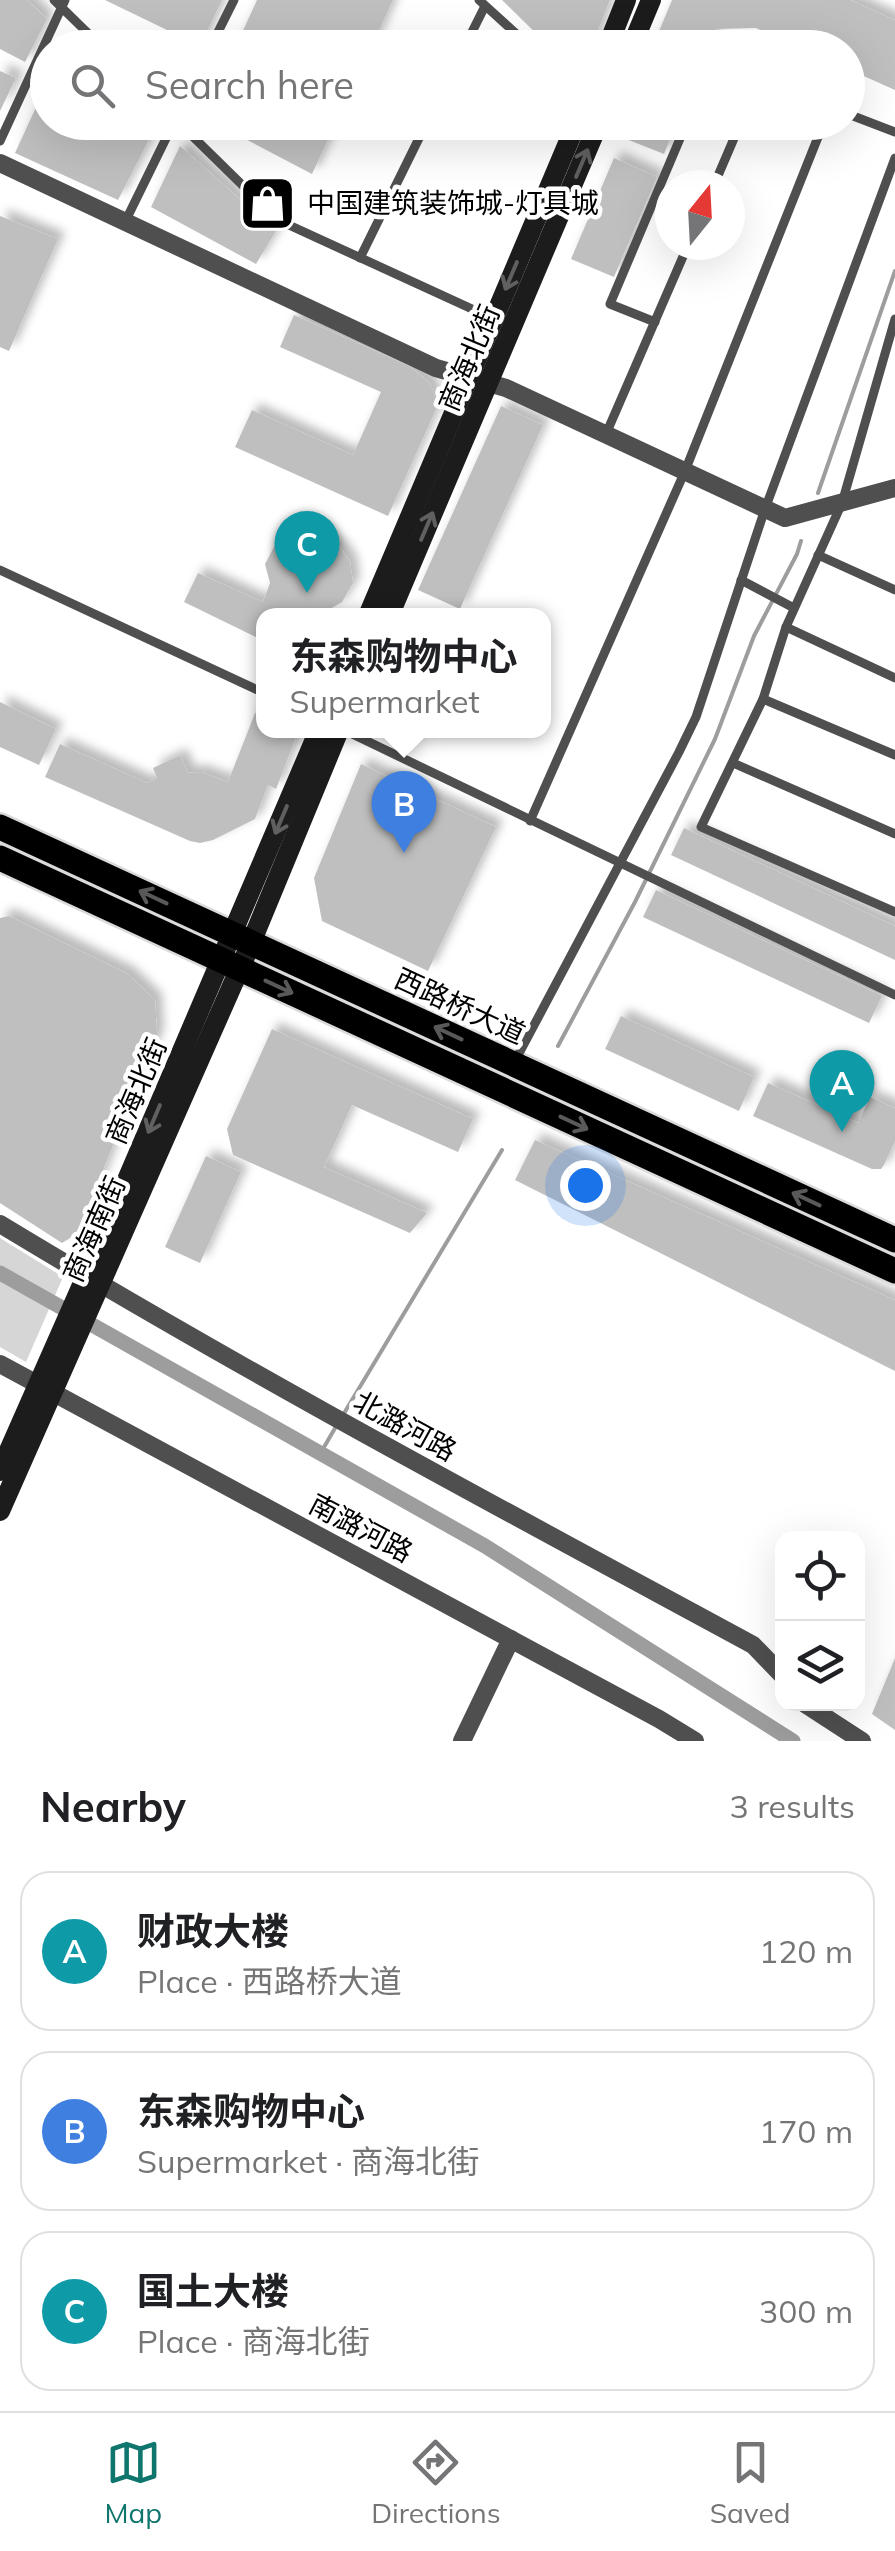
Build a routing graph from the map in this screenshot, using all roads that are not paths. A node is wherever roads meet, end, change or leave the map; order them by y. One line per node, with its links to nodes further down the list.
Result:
1 (234, 0): 8 (lane)
2 (626, 0): 11 (main road)
3 (652, 0): 12 (main road)
4 (60, 2): 6 (lane); 7 (lane)
5 (482, 3): 9 (lane); 10 (lane)
6 (48, 30)
7 (86, 30)
8 (219, 30)
9 (471, 30)
10 (512, 30)
11 (614, 30)
12 (639, 30)
13 (30, 72): 24 (lane)
14 (865, 121): 15 (lane)
15 (895, 132)
16 (167, 140): 28 (lane)
17 (195, 140): 29 (lane)
18 (418, 140): 29 (lane)
19 (570, 140): 33 (main road, 商海北街, one-way to 33)
20 (590, 140): 33 (main road, 商海北街, one-way to 20)
21 (679, 140): 32 (lane)
22 (734, 140): 27 (lane)
23 (817, 140): 36 (lane)
24 (0, 141)
25 (895, 158): 39 (lane)
26 (0, 164): 28 (street)
27 (721, 170)
28 (125, 222): 34 (street)
29 (360, 258): 33 (lane)
30 (682, 260): 32 (lane)
31 (895, 319): 38 (lane)
32 (655, 322): 35 (lane)
33 (502, 323): 34 (main road, 商海北街)
34 (479, 380): 35 (street); 44 (main road, 商海北街); 45 (main road, 商海北街, one-way to 34)
35 (606, 434): 36 (street)
36 (685, 472): 39 (street); 56 (lane)
37 (895, 488): 38 (street)
38 (842, 503): 39 (street); 40 (lane)
39 (765, 509): 42 (lane)
40 (818, 555): 43 (lane); 46 (lane)
41 (0, 570): 49 (lane)
42 (741, 580): 46 (lane); 60 (lane)
43 (895, 590)
44 (372, 608)
45 (392, 608)
46 (794, 608): 47 (lane)
47 (786, 627): 48 (lane); 50 (lane)
48 (895, 678)
49 (256, 689)
50 (763, 699): 54 (lane); 55 (lane)
51 (316, 738): 62 (main road, 商海北街, one-way to 62)
52 (338, 738): 62 (main road, 商海北街)
53 (359, 738): 56 (lane)
54 (895, 754)
55 (733, 763): 58 (lane); 61 (lane)
56 (530, 821): 60 (lane)
57 (0, 827): 62 (main road, 西路桥大道, one-way to 57)
58 (895, 834)
59 (0, 858): 63 (main road)
60 (618, 863): 64 (lane); 65 (lane)
61 (895, 912)
62 (242, 939): 63 (main road, 商海北街); 65 (main road, 西路桥大道, one-way to 62)
63 (231, 965): 68 (main road, one-way to 68); 69 (main road, 商海北街)
64 (895, 995)
65 (513, 1064): 67 (main road, 西路桥大道, one-way to 65)
66 (0, 1224): 69 (street, 北潞河路)
67 (895, 1240)
68 (895, 1271)
69 (91, 1284): 71 (main road, 商海南街); 75 (street, 北潞河路)
70 (0, 1364): 71 (street, 南潞河路)
71 (44, 1389): 72 (main road); 73 (main road, 商海南街); 74 (street, 南潞河路)
72 (0, 1472)
73 (0, 1511)
74 (511, 1640): 77 (street); 78 (street, 南潞河路)
75 (775, 1668)
76 (816, 1711): 79 (street)
77 (462, 1741)
78 (695, 1741)
79 (862, 1741)

